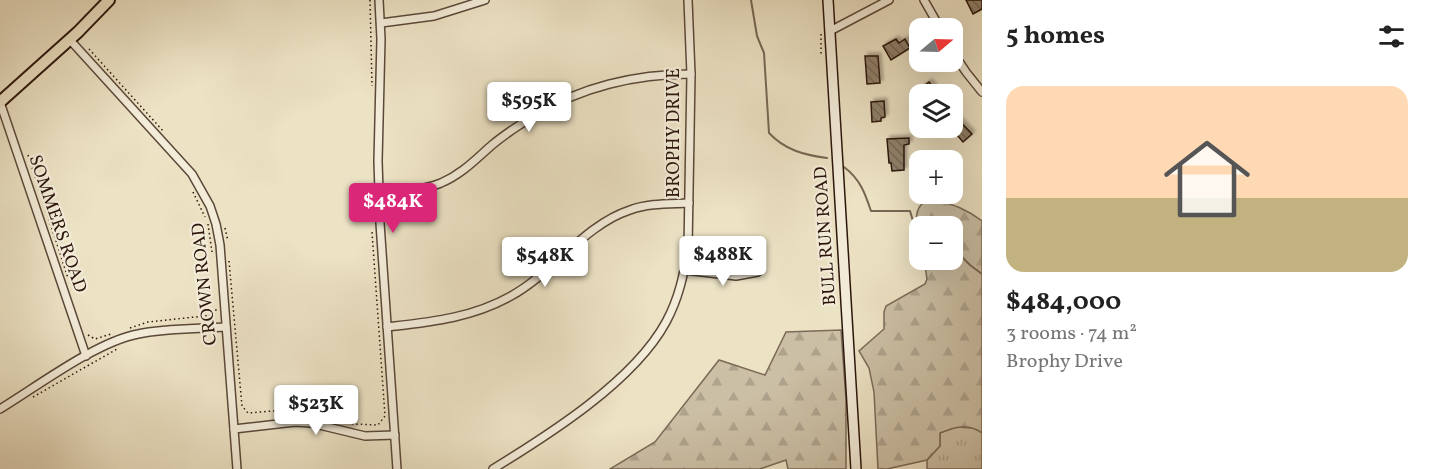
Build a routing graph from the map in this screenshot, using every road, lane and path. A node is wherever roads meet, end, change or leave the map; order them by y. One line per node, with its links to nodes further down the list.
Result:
1 (109, 0): 12 (main road)
2 (370, 0): 16 (path)
3 (379, 0): 10 (street)
4 (485, 0): 10 (street)
5 (688, 0): 14 (street, BROPHY DRIVE)
6 (828, 0): 11 (street, BULL RUN ROAD)
7 (889, 0): 11 (street)
8 (924, 0): 9 (street)
9 (934, 18)
10 (381, 23): 21 (street)
11 (830, 31): 47 (street, BULL RUN ROAD)
12 (74, 44): 17 (main road); 18 (path); 33 (street, CROWN ROAD)
13 (963, 68): 15 (street)
14 (691, 74): 21 (street); 22 (street, BROPHY DRIVE)
15 (982, 92)
16 (372, 93)
17 (0, 102): 39 (street, SOMMERS ROAD)
18 (166, 134)
19 (28, 155): 31 (path)
20 (191, 189): 28 (path)
21 (374, 192): 23 (path); 34 (street)
22 (689, 203): 29 (street, BROPHY DRIVE); 34 (street)
23 (372, 215)
24 (223, 222): 26 (path)
25 (372, 226): 27 (path)
26 (228, 244)
27 (229, 255)
28 (214, 259)
29 (685, 270): 30 (street); 46 (street, BROPHY DRIVE)
30 (758, 272)
31 (70, 283)
32 (219, 301): 35 (path)
33 (226, 327): 39 (street); 42 (street, CROWN ROAD)
34 (387, 327): 43 (street)
35 (130, 328)
36 (84, 334): 37 (path)
37 (112, 334)
38 (118, 349): 40 (path)
39 (86, 356): 41 (street)
40 (29, 400)
41 (0, 409)
42 (234, 429): 43 (street); 44 (street, CROWN ROAD)
43 (395, 435): 45 (street)
44 (237, 469)
45 (397, 469)
46 (493, 469)
47 (856, 469)

